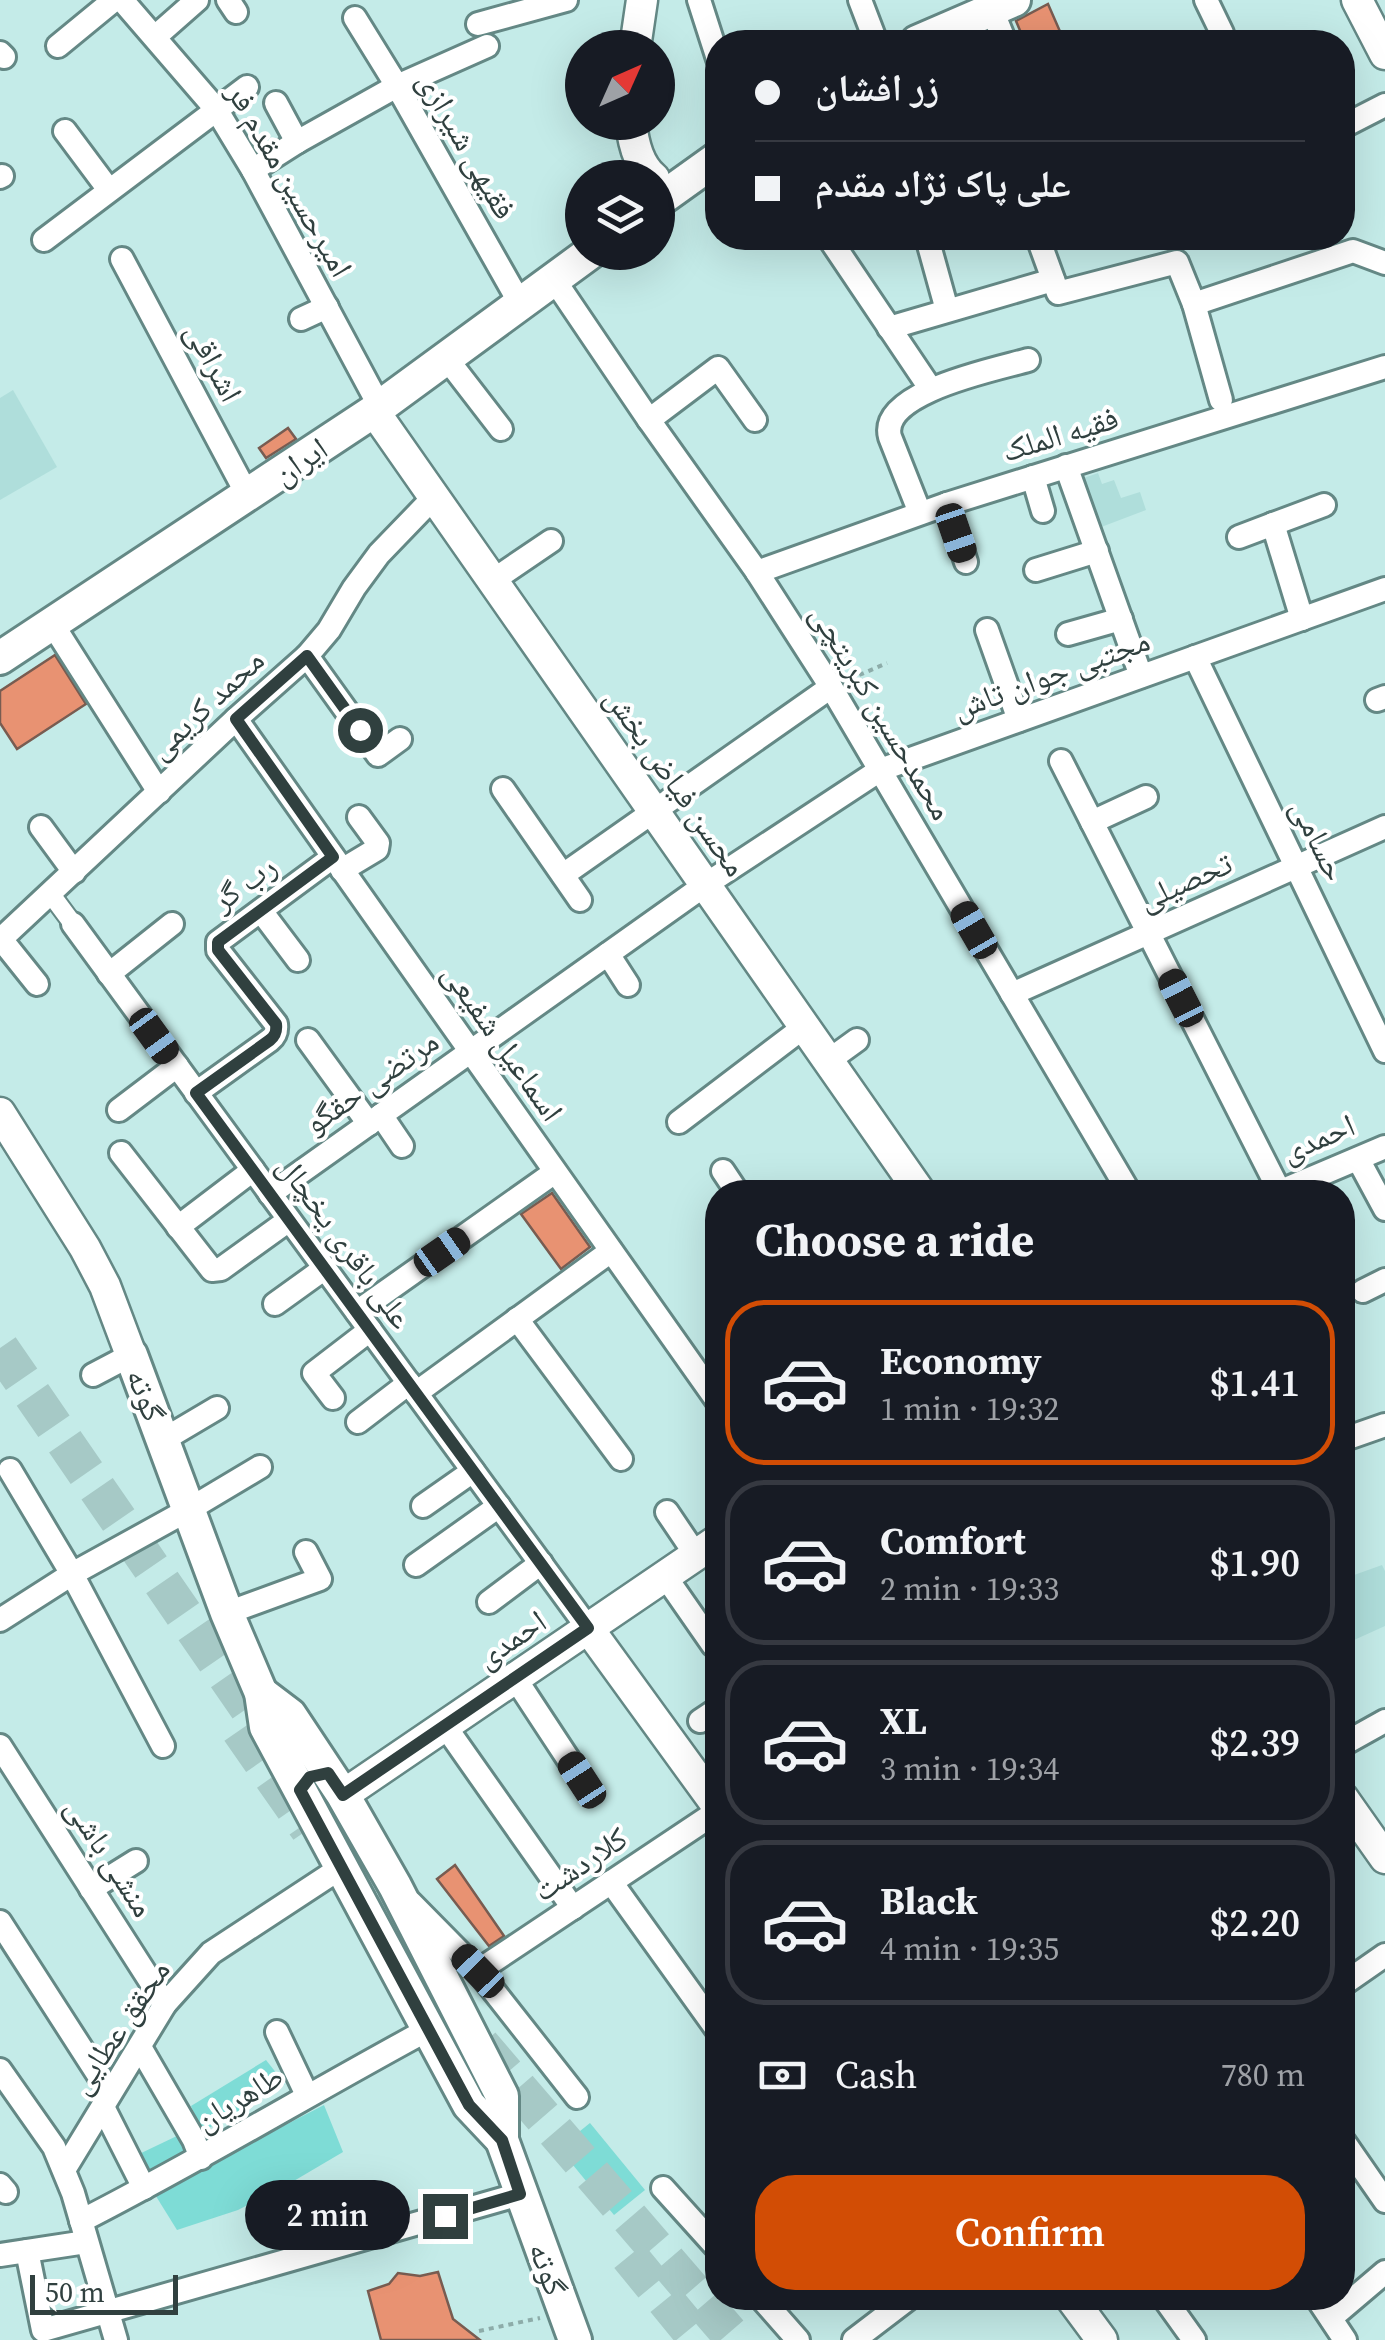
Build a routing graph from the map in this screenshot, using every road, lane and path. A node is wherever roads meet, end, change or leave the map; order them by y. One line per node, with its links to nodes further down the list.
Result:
1 (114, 0): 21 (street)
2 (122, 0): 20 (street, امیرحسین مقدم فر)
3 (196, 0): 20 (street)
4 (566, 0): 10 (street)
5 (642, 0): 14 (street)
6 (699, 0): 15 (street)
7 (860, 0): 16 (street)
8 (1206, 0): 19 (street)
9 (1357, 0): 23 (street)
10 (531, 4): 12 (street)
11 (1003, 5): 17 (main road); 18 (street)
12 (484, 15)
13 (355, 18): 24 (street, فقیهی شیرازی)
14 (638, 30)
15 (709, 30)
16 (871, 30)
17 (945, 30)
18 (1004, 30)
19 (1220, 30)
20 (156, 37): 28 (street, امیرحسین مقدم فر)
21 (58, 46)
22 (488, 46): 24 (street)
23 (1385, 54)
24 (397, 86): 31 (street); 46 (street, فقیهی شیرازی)
25 (247, 88): 28 (street)
26 (276, 103): 31 (street)
27 (1385, 105): 29 (street)
28 (216, 109): 33 (street, امیرحسین مقدم فر); 35 (street)
29 (1355, 120)
30 (64, 132): 35 (street)
31 (297, 142): 33 (street)
32 (705, 164): 34 (main road)
33 (253, 170): 47 (street, امیرحسین مقدم فر)
34 (675, 179)
35 (109, 190): 36 (street)
36 (44, 240)
37 (837, 250): 50 (street)
38 (930, 250): 48 (street)
39 (1042, 250): 43 (street)
40 (122, 259): 62 (street, اشراقی)
41 (1385, 263): 45 (street)
42 (568, 270): 44 (main road, ایران)
43 (1053, 280): 45 (street); 48 (street)
44 (554, 281): 46 (main road, ایران); 57 (street, محمدحسین کبریتچی)
45 (1194, 304): 55 (street)
46 (522, 305): 51 (main road, ایران)
47 (327, 307): 49 (street); 56 (street, امیرحسین مقدم فر)
48 (947, 310): 50 (street)
49 (301, 319)
50 (889, 328): 54 (street)
51 (447, 359): 56 (main road, ایران); 59 (street)
52 (1028, 360): 54 (street)
53 (1385, 367): 60 (street, فقیه الملک)
54 (930, 388): 67 (street)
55 (1221, 400)
56 (377, 409): 62 (main road, ایران); 63 (street, محسن فیاض بخش)
57 (649, 420): 58 (street); 74 (street, محمدحسین کبریتچی)
58 (754, 420)
59 (501, 429)
60 (1066, 466): 61 (street, فقیه الملک); 71 (street)
61 (1032, 477): 64 (street, فقیه الملک); 66 (street)
62 (248, 496): 79 (main road, ایران)
63 (434, 496): 75 (street, محسن فیاض بخش); 82 (street, محمد کریمی)
64 (946, 504): 67 (street, فقیه الملک); 72 (street)
65 (1324, 505): 68 (street)
66 (1044, 511)
67 (920, 513): 74 (street, فقیه الملک)
68 (1273, 524): 69 (street); 77 (street)
69 (1239, 537)
70 (551, 541): 75 (street)
71 (1097, 551): 73 (street); 78 (street)
72 (966, 562)
73 (1036, 570)
74 (757, 572): 87 (street, محمدحسین کبریتچی)
75 (492, 581): 96 (street, محسن فیاض بخش)
76 (1385, 589): 77 (street, مجتبی جوان تاش)
77 (1302, 618): 83 (street, مجتبی جوان تاش)
78 (1121, 619): 81 (street); 86 (street)
79 (53, 625): 84 (main road, ایران); 94 (street)
80 (987, 630): 89 (street)
81 (1068, 634)
82 (307, 656): 88 (street, محمد کریمی); 90 (street)
83 (1195, 657): 86 (street, مجتبی جوان تاش); 102 (street, حسامی)
84 (0, 658)
85 (887, 663): 87 (path)
86 (1141, 676): 89 (street, مجتبی جوان تاش)
87 (831, 687): 92 (street, محمدحسین کبریتچی); 96 (street)
88 (236, 719): 94 (street, محمد کریمی); 101 (street, اسماعیل شفیعی)
89 (1019, 720): 92 (street, مجتبی جوان تاش)
90 (400, 739)
91 (1061, 761): 98 (street)
92 (880, 770): 105 (street, مجتبی جوان تاش); 118 (street, محمدحسین کبریتچی)
93 (503, 788): 104 (street)
94 (159, 792): 103 (street, محمد کریمی)
95 (1146, 797): 98 (street)
96 (653, 811): 104 (street); 105 (street, محسن فیاض بخش)
97 (359, 817): 101 (street, رب گر)
98 (1092, 822): 111 (street)
99 (41, 826): 103 (street)
100 (1385, 826): 102 (street, تحصیلی)
101 (338, 864): 108 (street, رب گر); 123 (street, اسماعیل شفیعی)
102 (1296, 866): 111 (street, تحصیلی); 122 (street, حسامی)
103 (74, 872): 106 (street, محمد کریمی)
104 (563, 874): 107 (street)
105 (705, 886): 113 (street, مرتضی حقگو); 119 (street, محسن فیاض بخش)
106 (50, 893): 109 (street, علی باقری یخچال); 112 (street, محمد کریمی)
107 (580, 900)
108 (261, 912): 114 (street); 126 (street, رب گر)
109 (73, 924): 115 (street, علی باقری یخچال)
110 (172, 924): 115 (street)
111 (1148, 933): 118 (street, تحصیلی); 141 (street)
112 (0, 940): 116 (street)
113 (608, 954): 117 (street); 123 (street, مرتضی حقگو)
114 (298, 960)
115 (109, 974): 125 (street, علی باقری یخچال)
116 (38, 984)
117 (628, 985)
118 (1012, 994): 140 (street, محمدحسین کبریتچی)
119 (804, 1027): 124 (street, محسن فیاض بخش); 130 (street)
120 (308, 1040): 129 (street)
121 (858, 1040): 124 (street)
122 (1385, 1051)
123 (470, 1052): 129 (street, مرتضی حقگو); 137 (street, اسماعیل شفیعی)
124 (828, 1061): 139 (street, محسن فیاض بخش)
125 (177, 1066): 126 (street, علی باقری یخچال); 127 (street)
126 (196, 1093): 135 (street, علی باقری یخچال)
127 (119, 1110)
128 (0, 1113): 154 (street, گوته)
129 (375, 1120): 131 (street); 143 (street, مرتضی حقگو)
130 (679, 1122)
131 (402, 1146)
132 (1385, 1147): 134 (street, احمدی)
133 (121, 1153): 146 (street)
134 (1358, 1158): 142 (street, احمدی); 144 (street)
135 (252, 1170): 143 (street, علی باقری یخچال); 146 (street)
136 (723, 1171): 138 (street)
137 (555, 1172): 147 (street, اسماعیل شفیعی); 153 (street)
138 (729, 1180)
139 (912, 1180)
140 (1122, 1180)
141 (1273, 1180)
142 (1307, 1180)
143 (270, 1194): 145 (street, علی باقری یخچال)
144 (1385, 1209)
145 (289, 1220): 146 (street); 148 (street, علی باقری یخچال)
146 (178, 1227)
147 (611, 1251): 152 (street); 156 (street, اسماعیل شفیعی)
148 (324, 1268): 151 (street); 153 (street, علی باقری یخچال)
149 (1385, 1280): 150 (street)
150 (1363, 1291)
151 (275, 1304)
152 (517, 1320): 157 (street); 164 (street)
153 (364, 1321): 157 (street, علی باقری یخچال); 158 (street)
154 (131, 1354): 155 (street); 163 (main road, گوته)
155 (93, 1375)
156 (705, 1384)
157 (413, 1388): 160 (street); 167 (street, علی باقری یخچال)
158 (332, 1398)
159 (218, 1408): 163 (street)
160 (358, 1422)
161 (1385, 1425): 162 (street)
162 (1355, 1435)
163 (163, 1440): 170 (main road, گوته)
164 (621, 1459)
165 (260, 1466): 170 (street)
166 (10, 1470): 177 (street)
167 (473, 1470): 168 (street); 169 (street, علی باقری یخچال)
168 (422, 1506)
169 (499, 1506): 175 (street, علی باقری یخچال); 176 (street)
170 (188, 1510): 177 (street); 180 (main road, گوته)
171 (666, 1512): 172 (street)
172 (705, 1545)
173 (705, 1548): 178 (street, احمدی)
174 (306, 1552): 180 (street)
175 (541, 1563): 179 (street); 182 (street, علی باقری یخچال)
176 (416, 1566)
177 (72, 1574): 181 (street); 190 (street)
178 (664, 1576): 182 (street, احمدی); 183 (street)
179 (489, 1602)
180 (228, 1613): 185 (main road, گوته)
181 (0, 1620)
182 (588, 1628): 184 (street, احمدی); 194 (street)
183 (705, 1634)
184 (515, 1678): 187 (street, احمدی); 191 (street)
185 (261, 1693): 192 (main road, گوته); 193 (main road, گوته)
186 (1385, 1721): 188 (street)
187 (445, 1726): 192 (street, احمدی); 203 (street)
188 (1355, 1738)
189 (0, 1746): 202 (street, منشی باشی)
190 (163, 1746)
191 (582, 1780)
192 (336, 1784): 193 (main road); 201 (main road, گوته)
193 (300, 1790): 199 (main road, گوته)
194 (705, 1791)
195 (1355, 1816): 197 (street)
196 (705, 1818): 200 (street, کلاردشت)
197 (1385, 1858)
198 (136, 1862): 202 (street)
199 (342, 1867): 208 (street, محقق عطایی); 210 (main road, گوته)
200 (612, 1882): 203 (street, کلاردشت); 209 (street)
201 (395, 1886): 206 (street); 218 (main road, گوته)
202 (92, 1889): 208 (street, منشی باشی)
203 (573, 1908): 206 (street, کلاردشت)
204 (0, 1922): 214 (street)
205 (1385, 1956): 207 (street)
206 (478, 1971): 216 (street)
207 (1355, 1976)
208 (166, 2004): 212 (street, محقق عطایی)
209 (705, 2013)
210 (429, 2030): 215 (street, طاهریان); 218 (main road, گوته)
211 (277, 2032): 215 (street)
212 (140, 2047): 217 (street, محقق عطایی); 219 (street)
213 (2, 2078): 221 (street)
214 (101, 2079)
215 (306, 2095): 219 (street, طاهریان)
216 (578, 2096)
217 (102, 2107): 221 (street, محقق عطایی); 222 (street)
218 (502, 2140): 224 (main road, گوته)
219 (201, 2158): 222 (street, طاهریان)
220 (1355, 2158): 225 (street)
221 (64, 2170): 226 (street)
222 (144, 2188): 226 (street, طاهریان)
223 (663, 2188): 227 (street)
224 (520, 2194): 238 (street); 240 (main road, گوته)
225 (1385, 2201)
226 (84, 2231): 228 (street, طاهریان); 238 (street)
227 (705, 2235)
228 (27, 2250): 229 (street, طاهریان); 238 (street)
229 (0, 2255)
230 (1385, 2272): 231 (street)
231 (1355, 2297)
232 (771, 2310): 243 (street)
233 (880, 2310): 244 (street)
234 (1080, 2310): 245 (street)
235 (1173, 2310): 246 (street)
236 (1325, 2310): 239 (street)
237 (1340, 2310): 239 (street)
238 (106, 2313): 242 (street)
239 (1330, 2318): 247 (street)
240 (569, 2326): 241 (path)
241 (478, 2332)
242 (116, 2340)
243 (798, 2340)
244 (854, 2340)
245 (1102, 2340)
246 (1194, 2340)
247 (1345, 2340)

